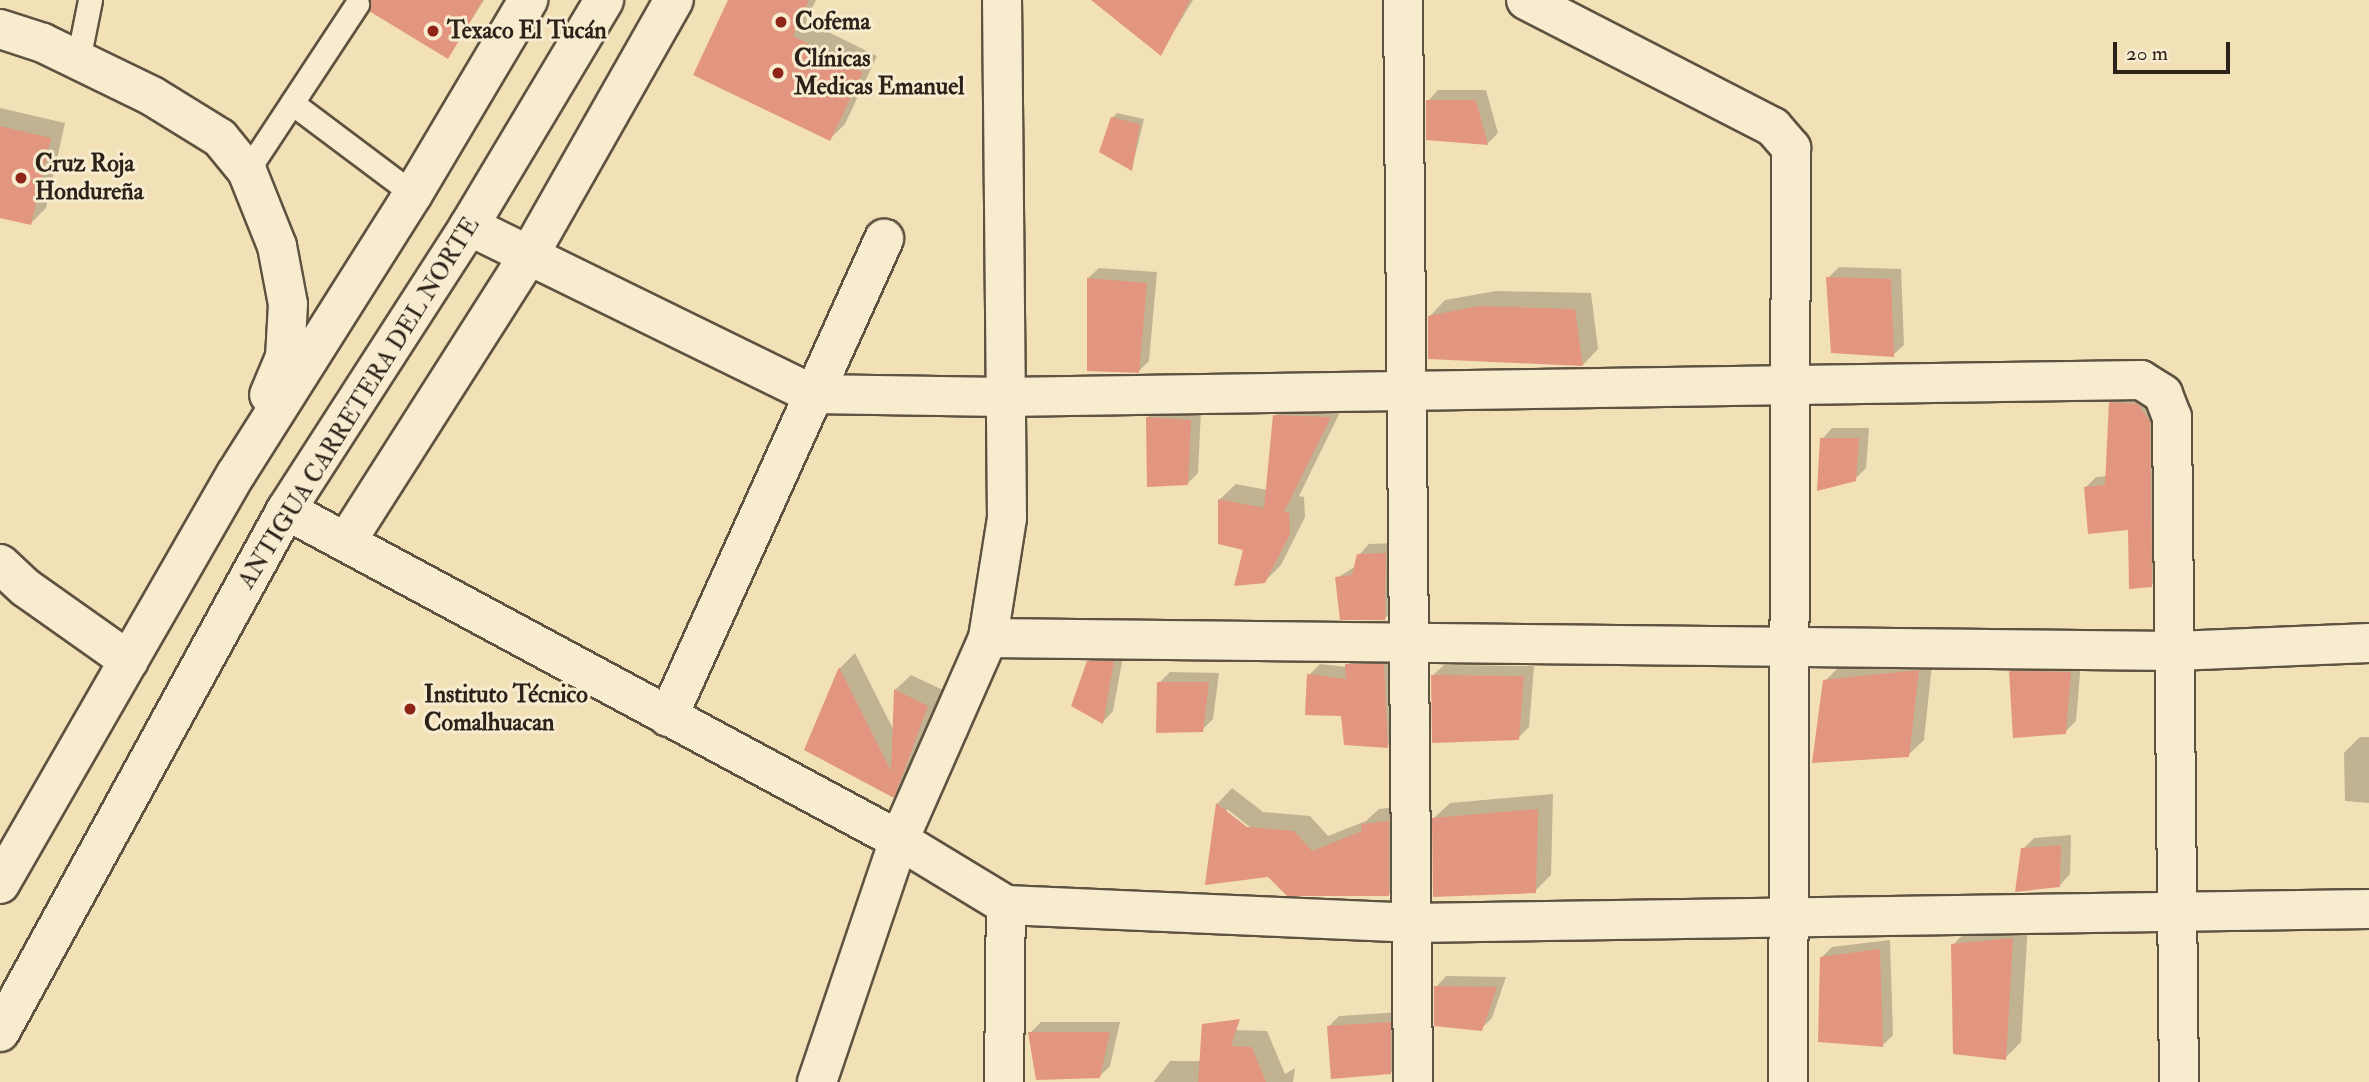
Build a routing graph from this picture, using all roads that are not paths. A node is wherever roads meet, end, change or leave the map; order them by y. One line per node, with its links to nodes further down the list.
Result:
1 (90, 0): 10 (lane)
2 (528, 0): 13 (street)
3 (604, 0): 14 (street, ANTIGUA CARRETERA DEL NORTE)
4 (674, 0): 16 (street)
5 (1002, 0): 20 (street)
6 (1403, 0): 18 (street)
7 (1527, 0): 17 (street)
8 (357, 4): 11 (lane)
9 (0, 29): 10 (street)
10 (78, 60): 12 (street)
11 (292, 103): 12 (lane); 13 (lane)
12 (247, 171): 21 (street)
13 (413, 194): 21 (street)
14 (470, 226): 16 (street); 22 (street, ANTIGUA CARRETERA DEL NORTE)
15 (884, 239): 19 (street)
16 (529, 255): 19 (street); 23 (street)
17 (1790, 388): 18 (street); 28 (street); 29 (street)
18 (1406, 392): 20 (street); 27 (street)
19 (812, 394): 20 (street); 31 (street)
20 (1003, 397): 25 (street)
21 (236, 474): 30 (street)
22 (286, 510): 23 (street); 39 (street, ANTIGUA CARRETERA DEL NORTE)
23 (345, 542): 31 (street)
24 (0, 564): 30 (street)
25 (988, 638): 27 (street); 32 (street)
26 (2369, 643): 29 (street)
27 (1409, 644): 28 (street); 38 (street)
28 (1789, 647): 29 (street); 37 (street)
29 (2176, 650): 36 (street)
30 (129, 661): 33 (street)
31 (668, 717): 32 (street)
32 (899, 840): 34 (street); 40 (street)
33 (0, 884)
34 (1006, 905): 38 (street); 41 (street)
35 (2369, 909): 36 (street)
36 (2178, 913): 37 (street); 44 (street)
37 (1788, 920): 38 (street); 43 (street)
38 (1411, 923): 42 (street)
39 (0, 1032)
40 (817, 1082)
41 (1004, 1082)
42 (1413, 1082)
43 (1788, 1082)
44 (2179, 1082)

